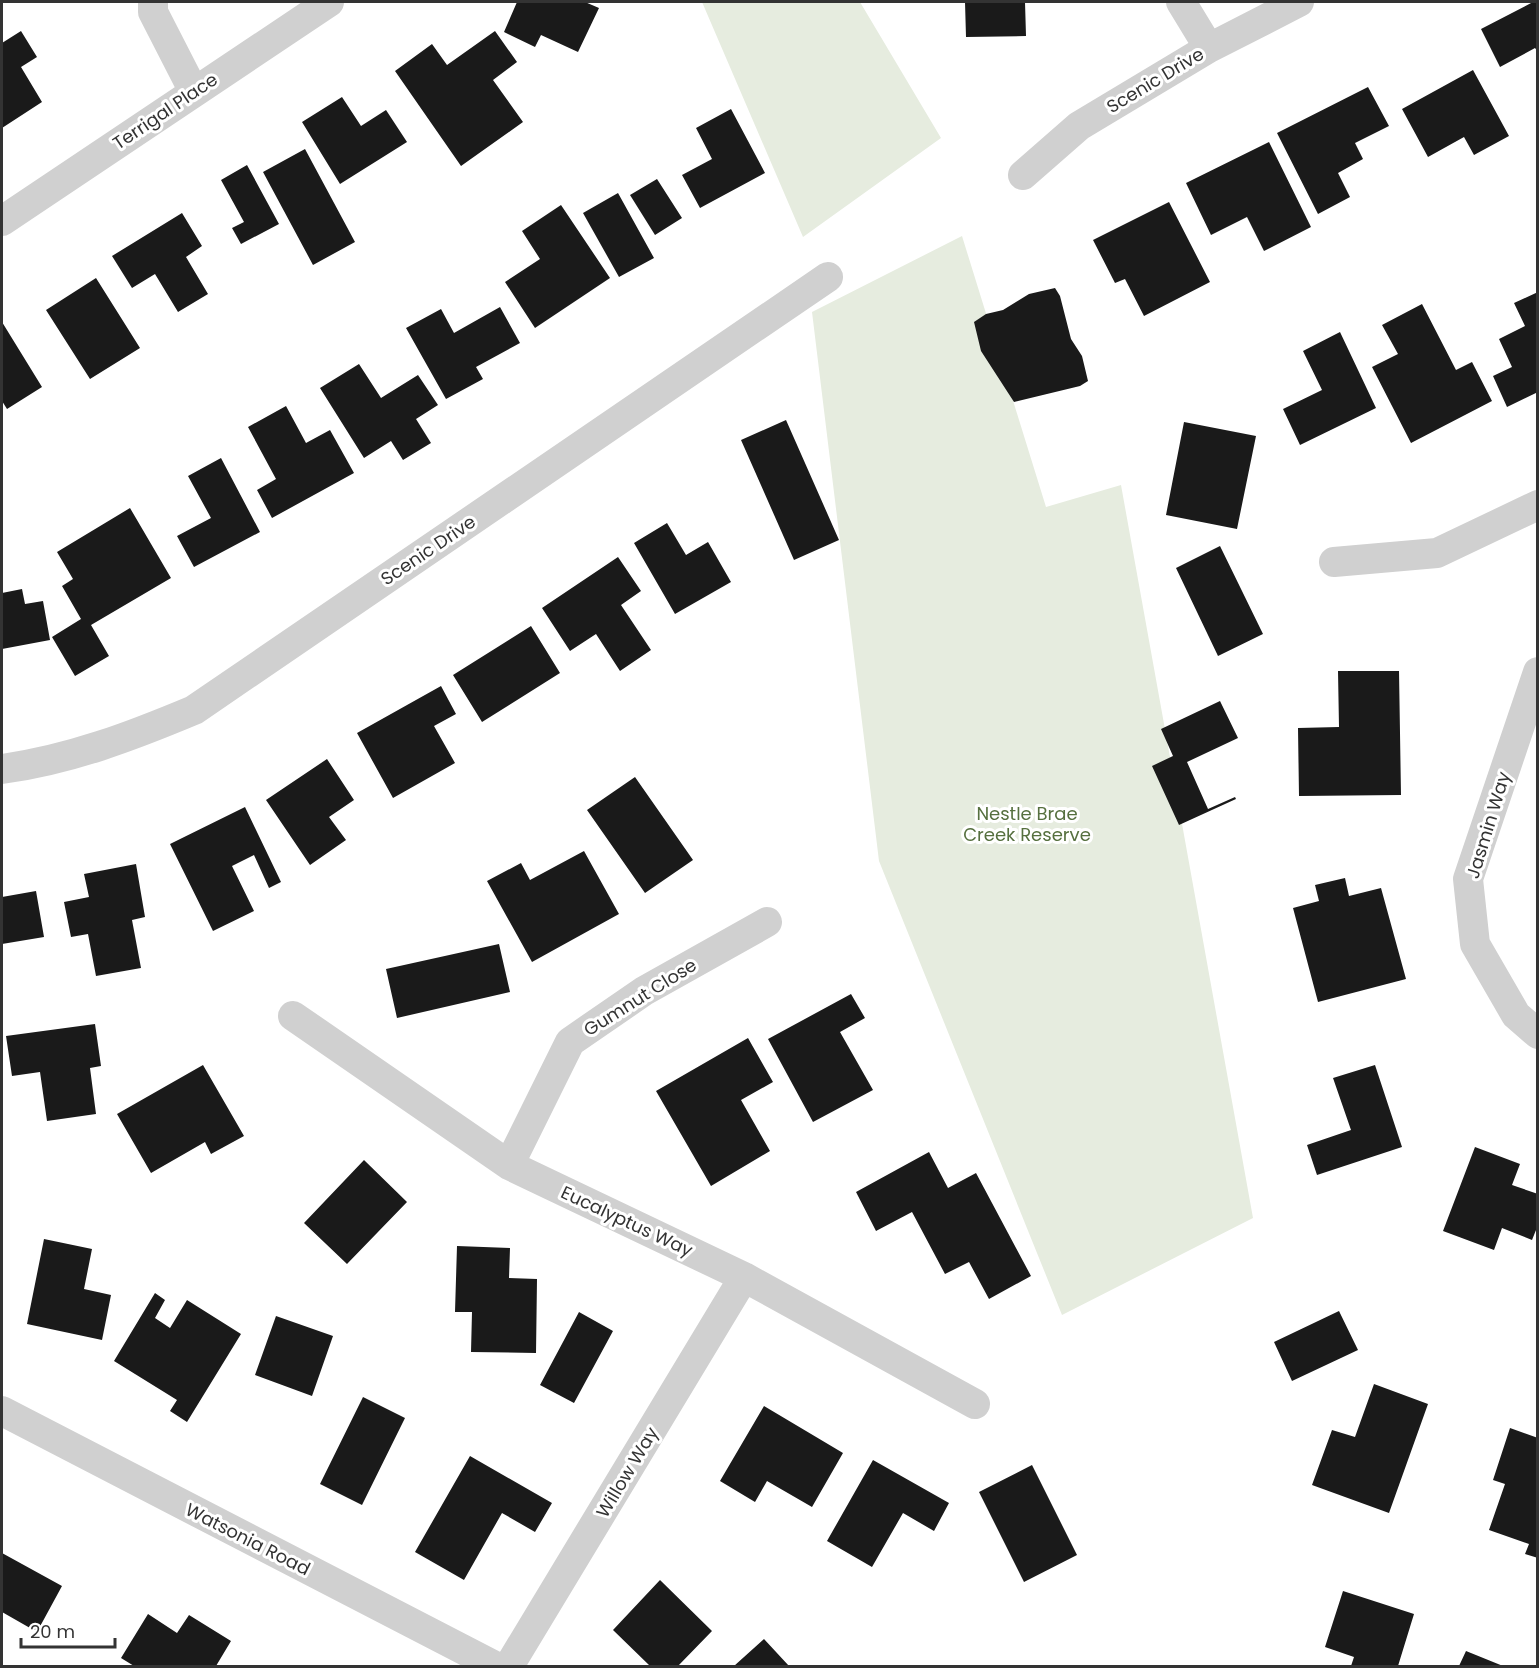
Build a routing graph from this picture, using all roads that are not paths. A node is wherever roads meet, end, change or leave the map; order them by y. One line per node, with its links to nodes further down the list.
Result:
1 (153, 2): 6 (street)
2 (330, 2): 6 (street, Terrigal Place)
3 (1181, 2): 5 (street)
4 (1299, 2): 5 (street, Scenic Drive)
5 (1209, 48): 7 (street, Scenic Drive)
6 (194, 92): 8 (street, Terrigal Place)
7 (1023, 175)
8 (2, 221)
9 (828, 277): 13 (street, Scenic Drive)
10 (1538, 505): 11 (street)
11 (1334, 562)
12 (1538, 672): 16 (street, Jasmin Way)
13 (2, 769)
14 (767, 921): 17 (street, Gumnut Close)
15 (293, 1017): 17 (street, Eucalyptus Way)
16 (1538, 1034)
17 (509, 1165): 18 (street, Eucalyptus Way)
18 (744, 1277): 19 (street, Eucalyptus Way); 22 (street, Willow Way)
19 (975, 1404)
20 (2, 1411): 21 (street, Watsonia Road)
21 (495, 1666)
22 (509, 1666)

